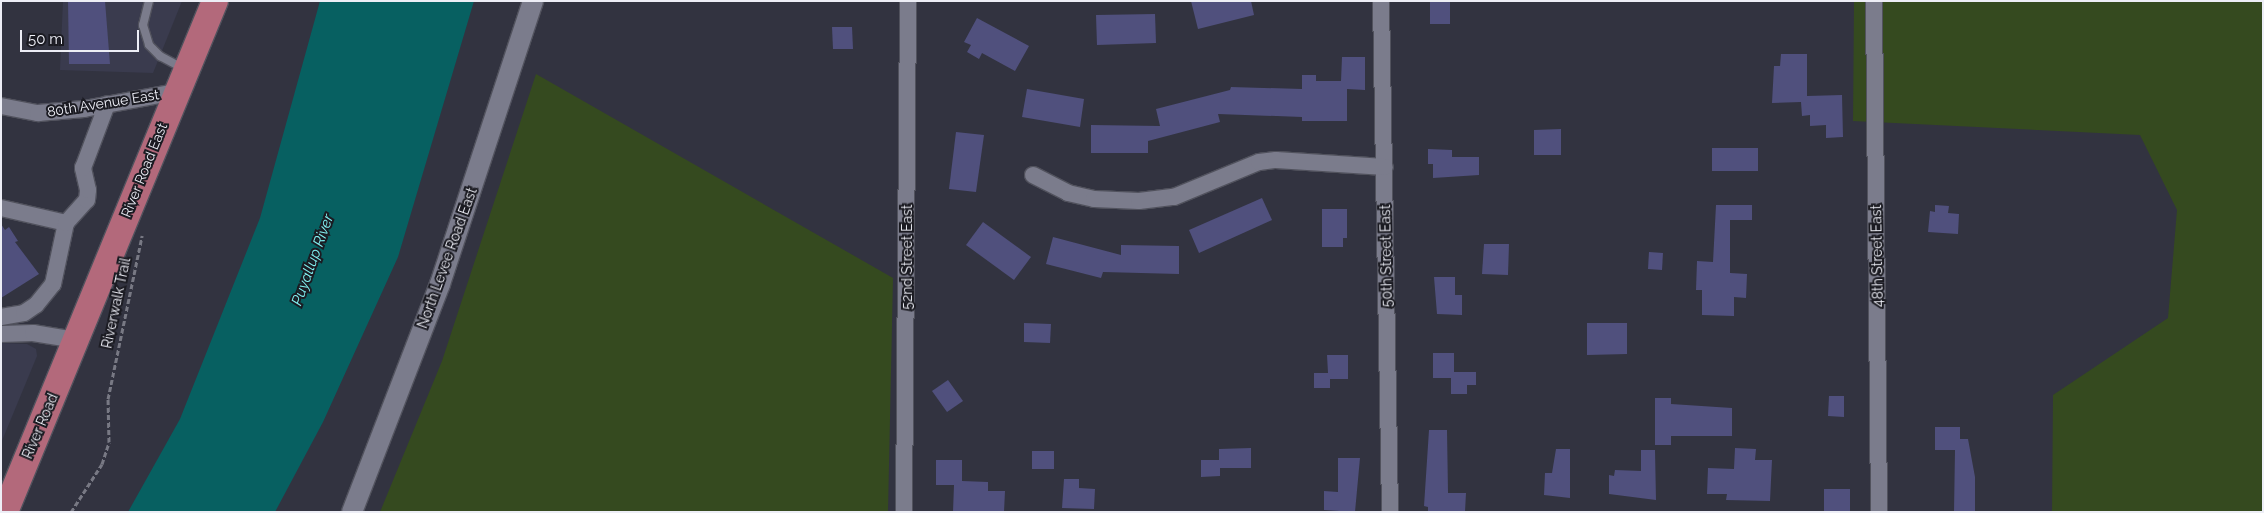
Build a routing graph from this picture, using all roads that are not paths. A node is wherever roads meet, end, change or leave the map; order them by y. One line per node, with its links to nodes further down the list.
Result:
1 (149, 1): 7 (lane)
2 (214, 1): 7 (main road, River Road East)
3 (534, 1): 18 (street, North Levee Road East)
4 (908, 1): 19 (street, 52nd Street East)
5 (1381, 1): 10 (street, 50th Street East)
6 (1874, 1): 21 (street, 48th Street East)
7 (181, 81): 8 (street, 80th Avenue East); 16 (main road, River Road East)
8 (107, 104): 9 (street, 80th Avenue East); 13 (street)
9 (1, 106)
10 (1385, 167): 11 (street); 20 (street, 50th Street East)
11 (1033, 175)
12 (1, 208): 13 (street)
13 (66, 223): 14 (street)
14 (1, 317)
15 (1, 334): 16 (street)
16 (76, 340): 17 (main road, River Road)
17 (5, 512)
18 (352, 512)
19 (904, 512)
20 (1390, 512)
21 (1879, 512)

